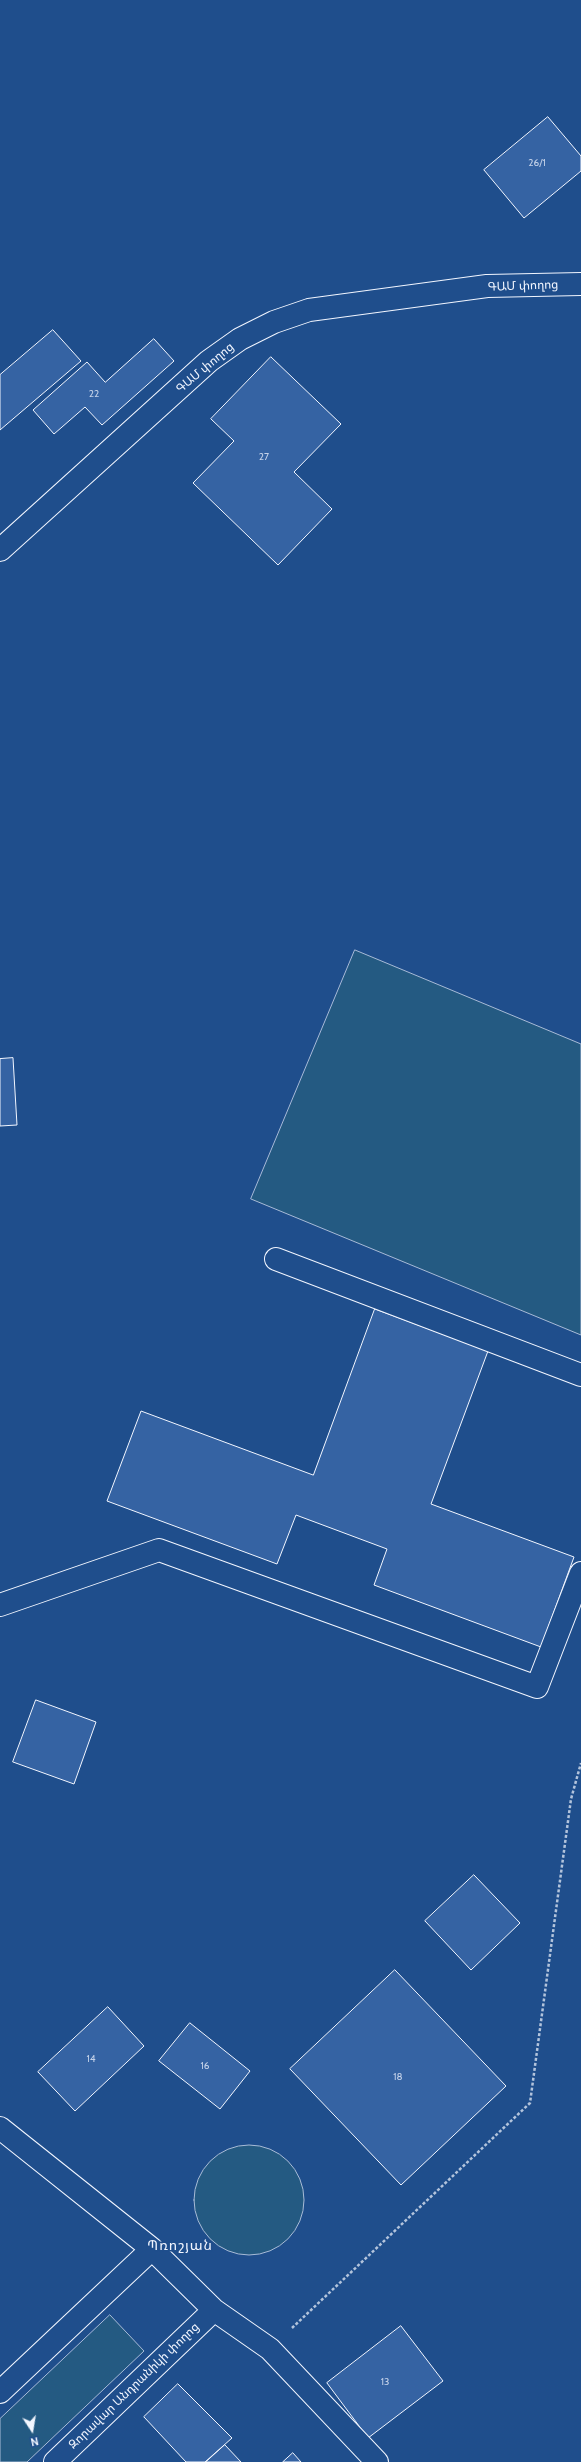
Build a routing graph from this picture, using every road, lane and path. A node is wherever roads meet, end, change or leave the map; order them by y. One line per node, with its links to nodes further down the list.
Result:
1 (581, 284): 2 (street, ԳԱՄ փողոց)
2 (0, 550)
3 (276, 1259): 4 (street)
4 (581, 1375)
5 (581, 1573): 6 (street)
6 (0, 1605)
7 (581, 1763): 11 (path)
8 (0, 2128): 9 (street)
9 (152, 2249): 10 (street); 12 (street)
10 (214, 2310): 11 (street); 13 (street, Զորավար Անդրանիկի փողոց)
11 (270, 2348): 14 (street)
12 (0, 2392)
13 (55, 2462)
14 (377, 2462)

